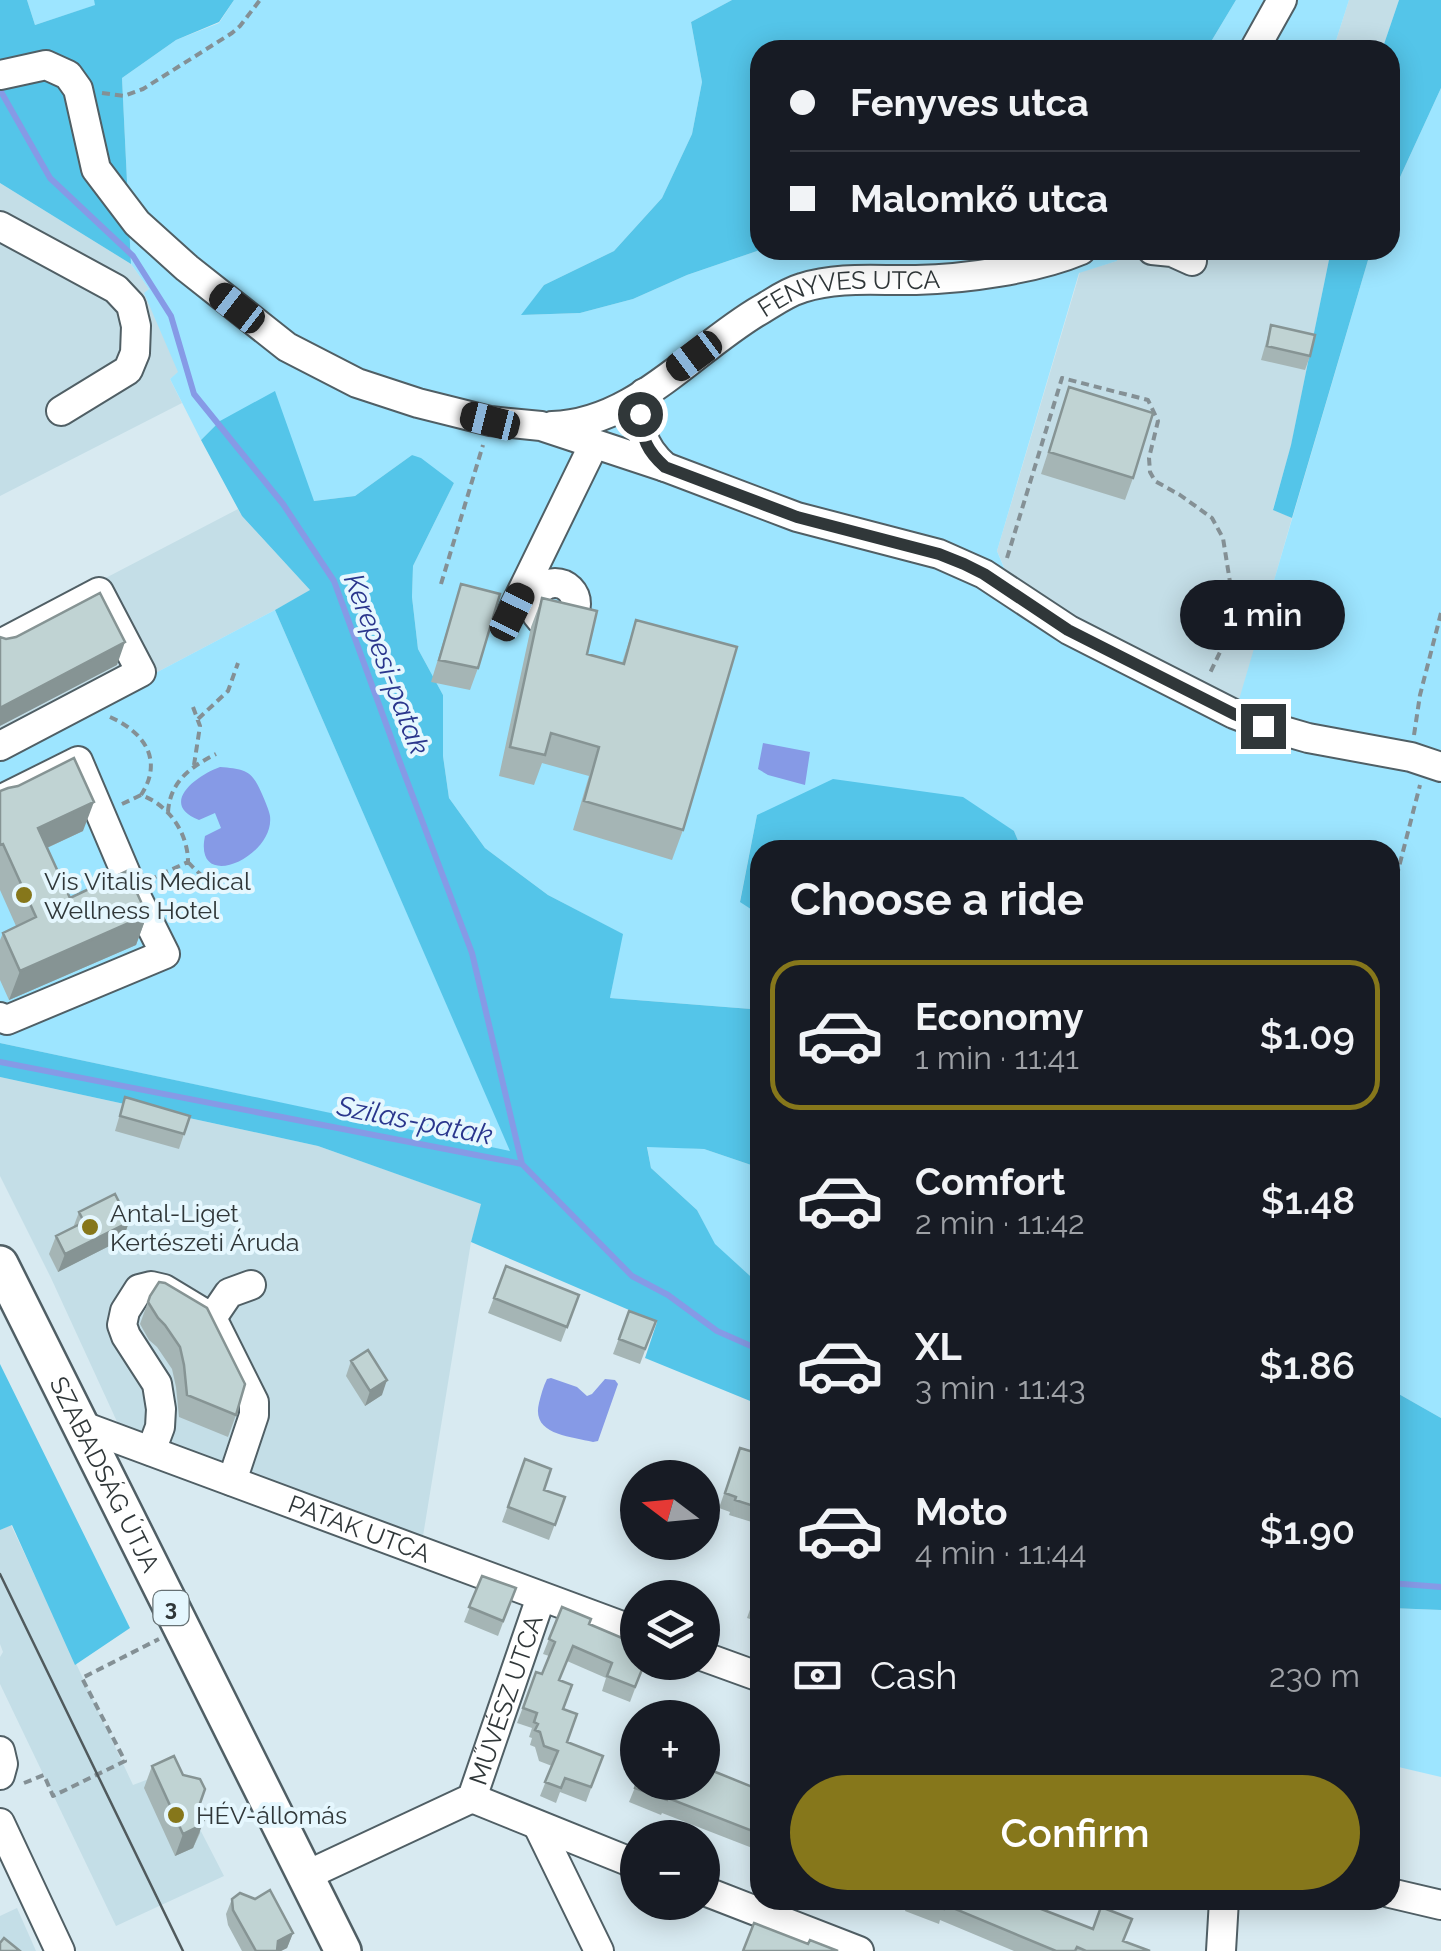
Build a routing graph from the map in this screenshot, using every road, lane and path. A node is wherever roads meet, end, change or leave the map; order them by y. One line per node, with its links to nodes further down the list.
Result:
1 (260, 0): 5 (path)
2 (1282, 0): 3 (street)
3 (1260, 40)
4 (0, 75): 5 (street)
5 (78, 89): 10 (street)
6 (0, 226): 9 (street)
7 (1052, 260): 8 (street, FENYVES UTCA)
8 (644, 394): 11 (street, FENYVES UTCA); 13 (street)
9 (61, 411)
10 (490, 421): 11 (street); 15 (path)
11 (541, 426): 12 (street)
12 (594, 444): 13 (street); 16 (street)
13 (665, 467): 14 (street)
14 (984, 574): 20 (street); 20 (path)
15 (441, 584)
16 (524, 598)
17 (1441, 613): 26 (path)
18 (0, 644): 24 (street)
19 (238, 663): 23 (path)
20 (1192, 692): 26 (street)
21 (193, 707): 23 (path)
22 (106, 716): 28 (path)
23 (198, 719): 27 (path)
24 (0, 746)
25 (216, 754): 27 (path)
26 (1426, 762): 33 (path)
27 (194, 766): 30 (path)
28 (141, 795): 30 (path); 31 (path)
29 (0, 800): 31 (street)
30 (168, 812): 32 (path)
31 (102, 814): 35 (street)
32 (188, 862): 34 (path); 35 (path)
33 (1400, 863)
34 (233, 879)
35 (132, 888): 36 (street)
36 (0, 1017)
37 (0, 1264): 40 (main road, SZABADSÁG ÚTJA / 3)
38 (251, 1285): 39 (street)
39 (212, 1318): 41 (street); 42 (street)
40 (80, 1425): 41 (street, PATAK UTCA); 45 (main road, SZABADSÁG ÚTJA / 3)
41 (152, 1451): 42 (street, PATAK UTCA)
42 (232, 1481): 43 (street, PATAK UTCA)
43 (541, 1597): 44 (street, PATAK UTCA); 50 (street, MŰVÉSZ UTCA)
44 (620, 1626)
45 (181, 1628): 49 (path); 54 (main road, SZABADSÁG ÚTJA / 3)
46 (720, 1663): 47 (street)
47 (750, 1673)
48 (0, 1752): 49 (street)
49 (7, 1781)
50 (472, 1798): 52 (street); 54 (street, MŰVÉSZ UTCA)
51 (0, 1823): 61 (street)
52 (538, 1826): 53 (street); 63 (street)
53 (620, 1858)
54 (304, 1876): 62 (main road, SZABADSÁG ÚTJA / 3)
55 (1400, 1895): 57 (street)
56 (720, 1897): 58 (street)
57 (1441, 1904)
58 (750, 1909)
59 (753, 1910): 64 (street)
60 (1224, 1910): 65 (street)
61 (60, 1951)
62 (343, 1951)
63 (599, 1951)
64 (859, 1951)
65 (1222, 1951)

